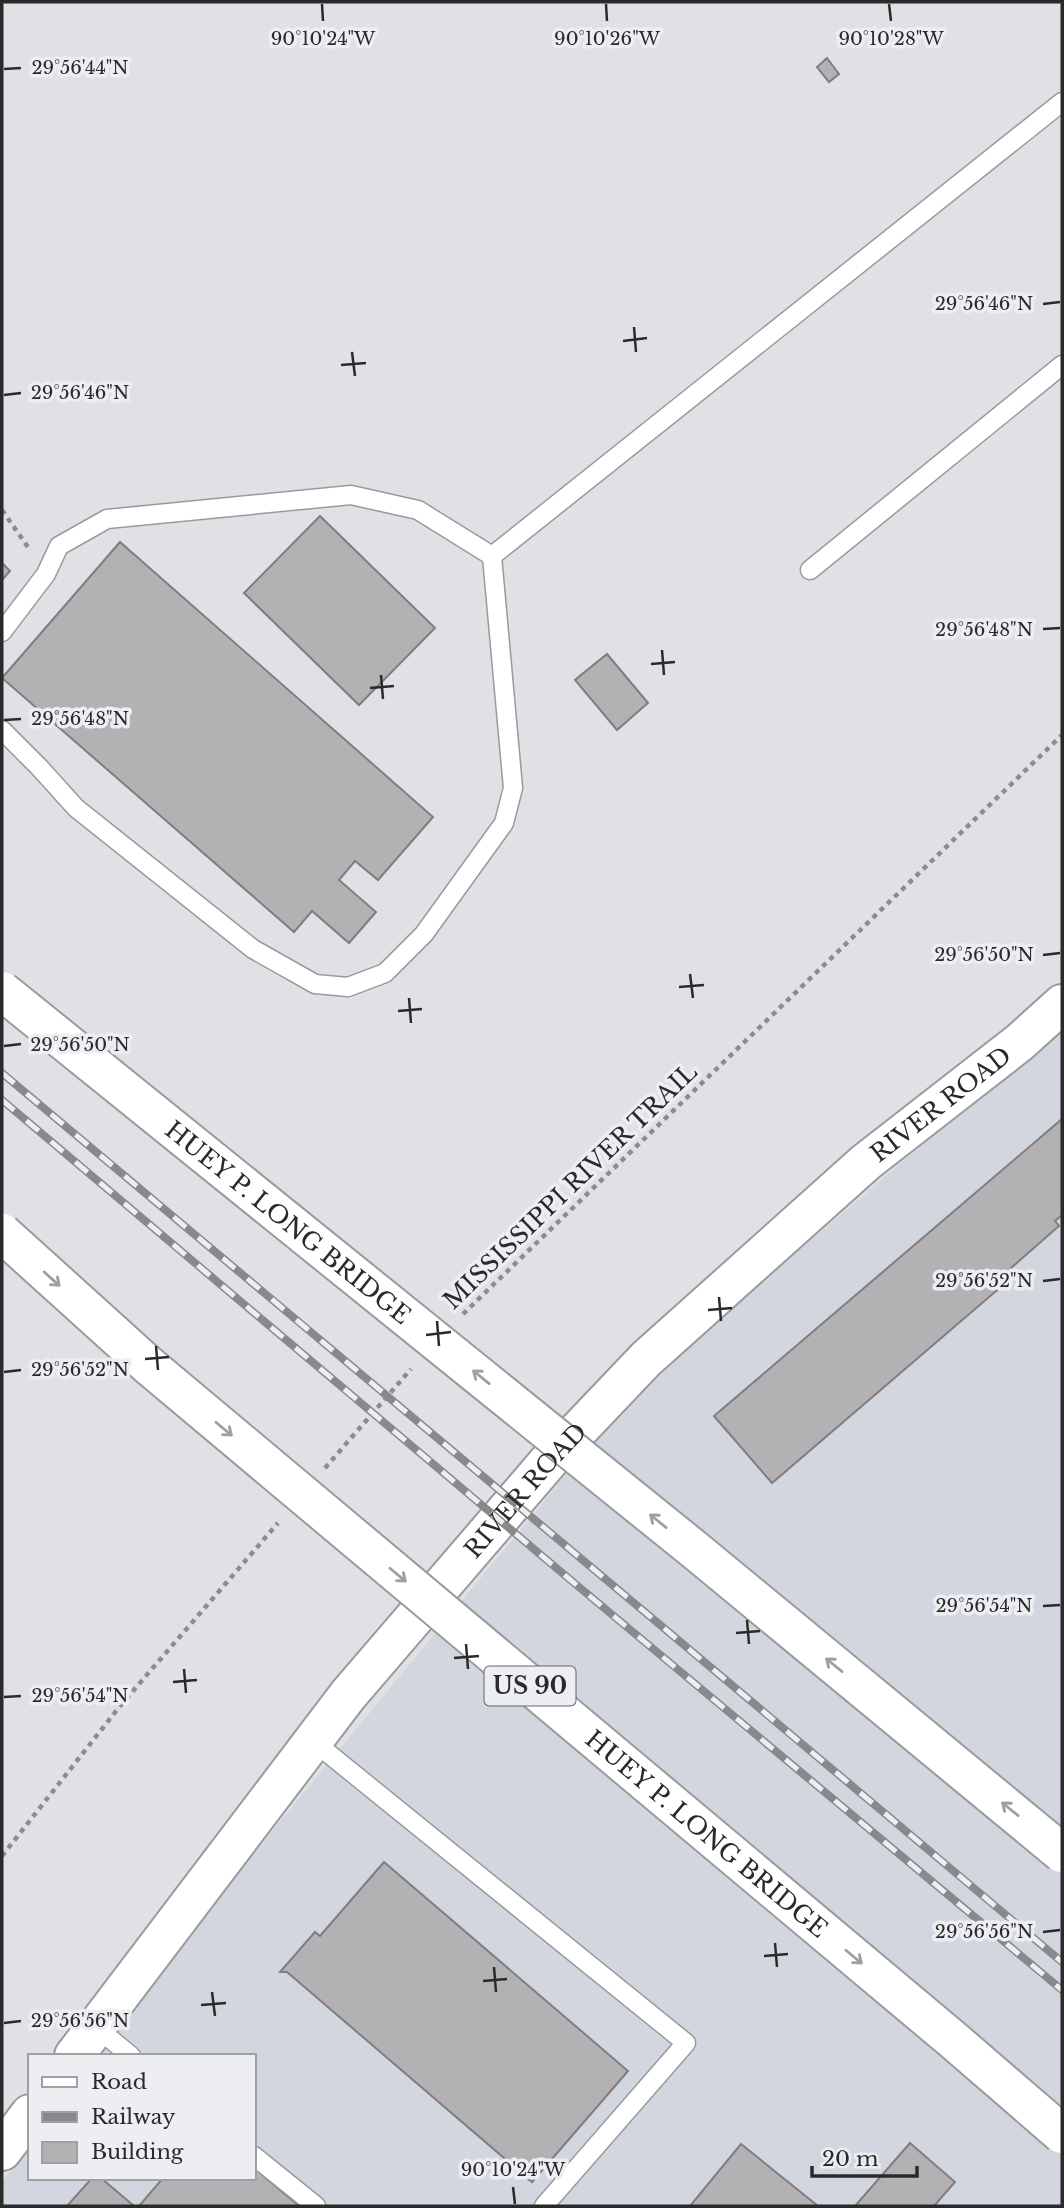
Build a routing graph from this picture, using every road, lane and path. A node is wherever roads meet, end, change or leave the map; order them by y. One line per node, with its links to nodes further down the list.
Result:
1 (1062, 102): 4 (lane)
2 (1062, 365): 5 (lane)
3 (2, 510): 6 (path)
4 (492, 556): 6 (lane); 8 (lane)
5 (810, 570)
6 (46, 574): 7 (lane)
7 (2, 632)
8 (2, 730)
9 (1062, 735): 13 (path, MISSISSIPPI RIVER TRAIL)
10 (2, 991): 18 (main road, HUEY P. LONG BRIDGE, one-way to 10, bridge)
11 (1062, 1004): 17 (main road, RIVER ROAD)
12 (2, 1233): 23 (main road, HUEY P. LONG BRIDGE / US 90, one-way to 23, bridge)
13 (454, 1323)
14 (418, 1362): 15 (path)
15 (324, 1470)
16 (279, 1521): 19 (path)
17 (313, 1741): 20 (main road, RIVER ROAD); 27 (lane)
18 (1062, 1853)
19 (2, 1856)
20 (85, 2041): 21 (lane)
21 (125, 2054)
22 (28, 2117): 24 (main road)
23 (1062, 2134)
24 (2, 2151)
25 (256, 2158): 26 (lane)
26 (316, 2206)
27 (544, 2206)

